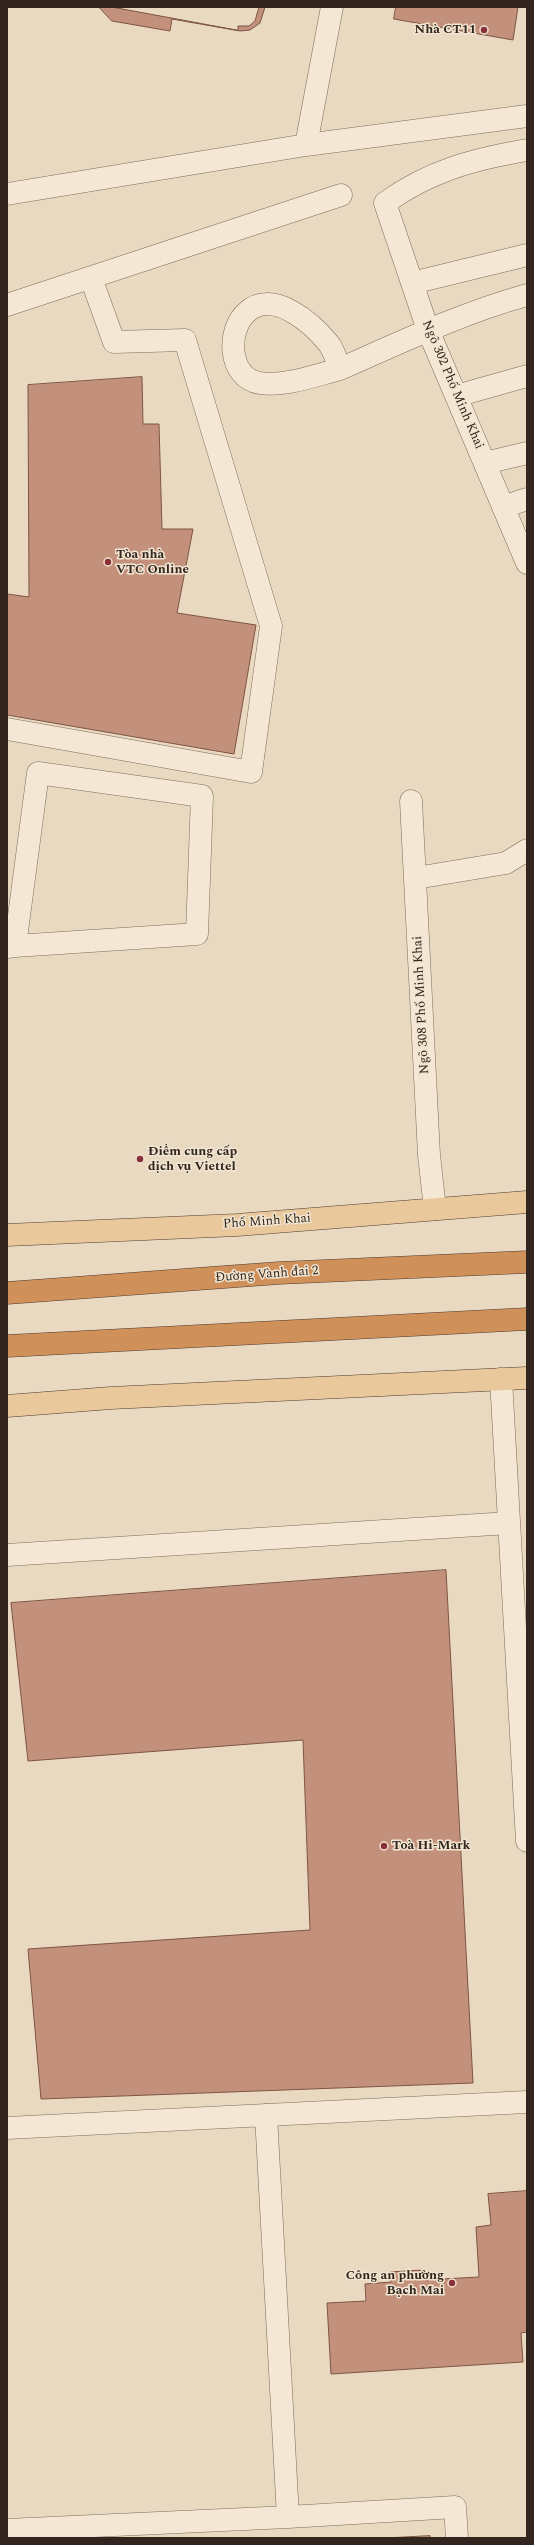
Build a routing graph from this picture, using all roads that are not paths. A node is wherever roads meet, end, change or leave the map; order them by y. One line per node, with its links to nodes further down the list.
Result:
1 (332, 7): 3 (street)
2 (527, 116): 3 (street)
3 (306, 145): 5 (street)
4 (527, 150): 9 (street, Ngõ 302 Phố Minh Khai)
5 (7, 194)
6 (341, 195): 8 (street)
7 (527, 255): 9 (street)
8 (91, 278): 11 (street); 21 (street)
9 (412, 283): 12 (street, Ngõ 302 Phố Minh Khai)
10 (527, 296): 12 (street)
11 (7, 305)
12 (428, 330): 13 (street); 15 (street, Ngõ 302 Phố Minh Khai)
13 (340, 369): 13 (street)
14 (527, 376): 15 (street)
15 (456, 396): 17 (street, Ngõ 302 Phố Minh Khai)
16 (527, 453): 17 (street)
17 (485, 463): 19 (street, Ngõ 302 Phố Minh Khai)
18 (527, 499): 19 (street)
19 (503, 507): 20 (street, Ngõ 302 Phố Minh Khai)
20 (527, 563)
21 (7, 729)
22 (411, 801): 24 (street, Ngõ 308 Phố Minh Khai)
23 (527, 850): 24 (street)
24 (416, 878): 27 (street, Ngõ 308 Phố Minh Khai)
25 (11, 947): 25 (street)
26 (527, 1202): 27 (main road, Phố Minh Khai)
27 (436, 1209): 28 (main road, Phố Minh Khai)
28 (7, 1235)
29 (527, 1262): 30 (highway, Đường Vành đai 2)
30 (7, 1293)
31 (527, 1319): 32 (highway)
32 (7, 1346)
33 (527, 1378): 34 (main road)
34 (501, 1379): 35 (main road); 36 (street)
35 (7, 1406)
36 (509, 1523): 37 (street); 38 (street)
37 (7, 1555)
38 (527, 1841)
39 (527, 2102): 40 (street)
40 (266, 2115): 41 (street); 42 (street)
41 (7, 2128)
42 (288, 2517): 43 (street); 44 (street)
43 (7, 2530)
44 (457, 2538)

